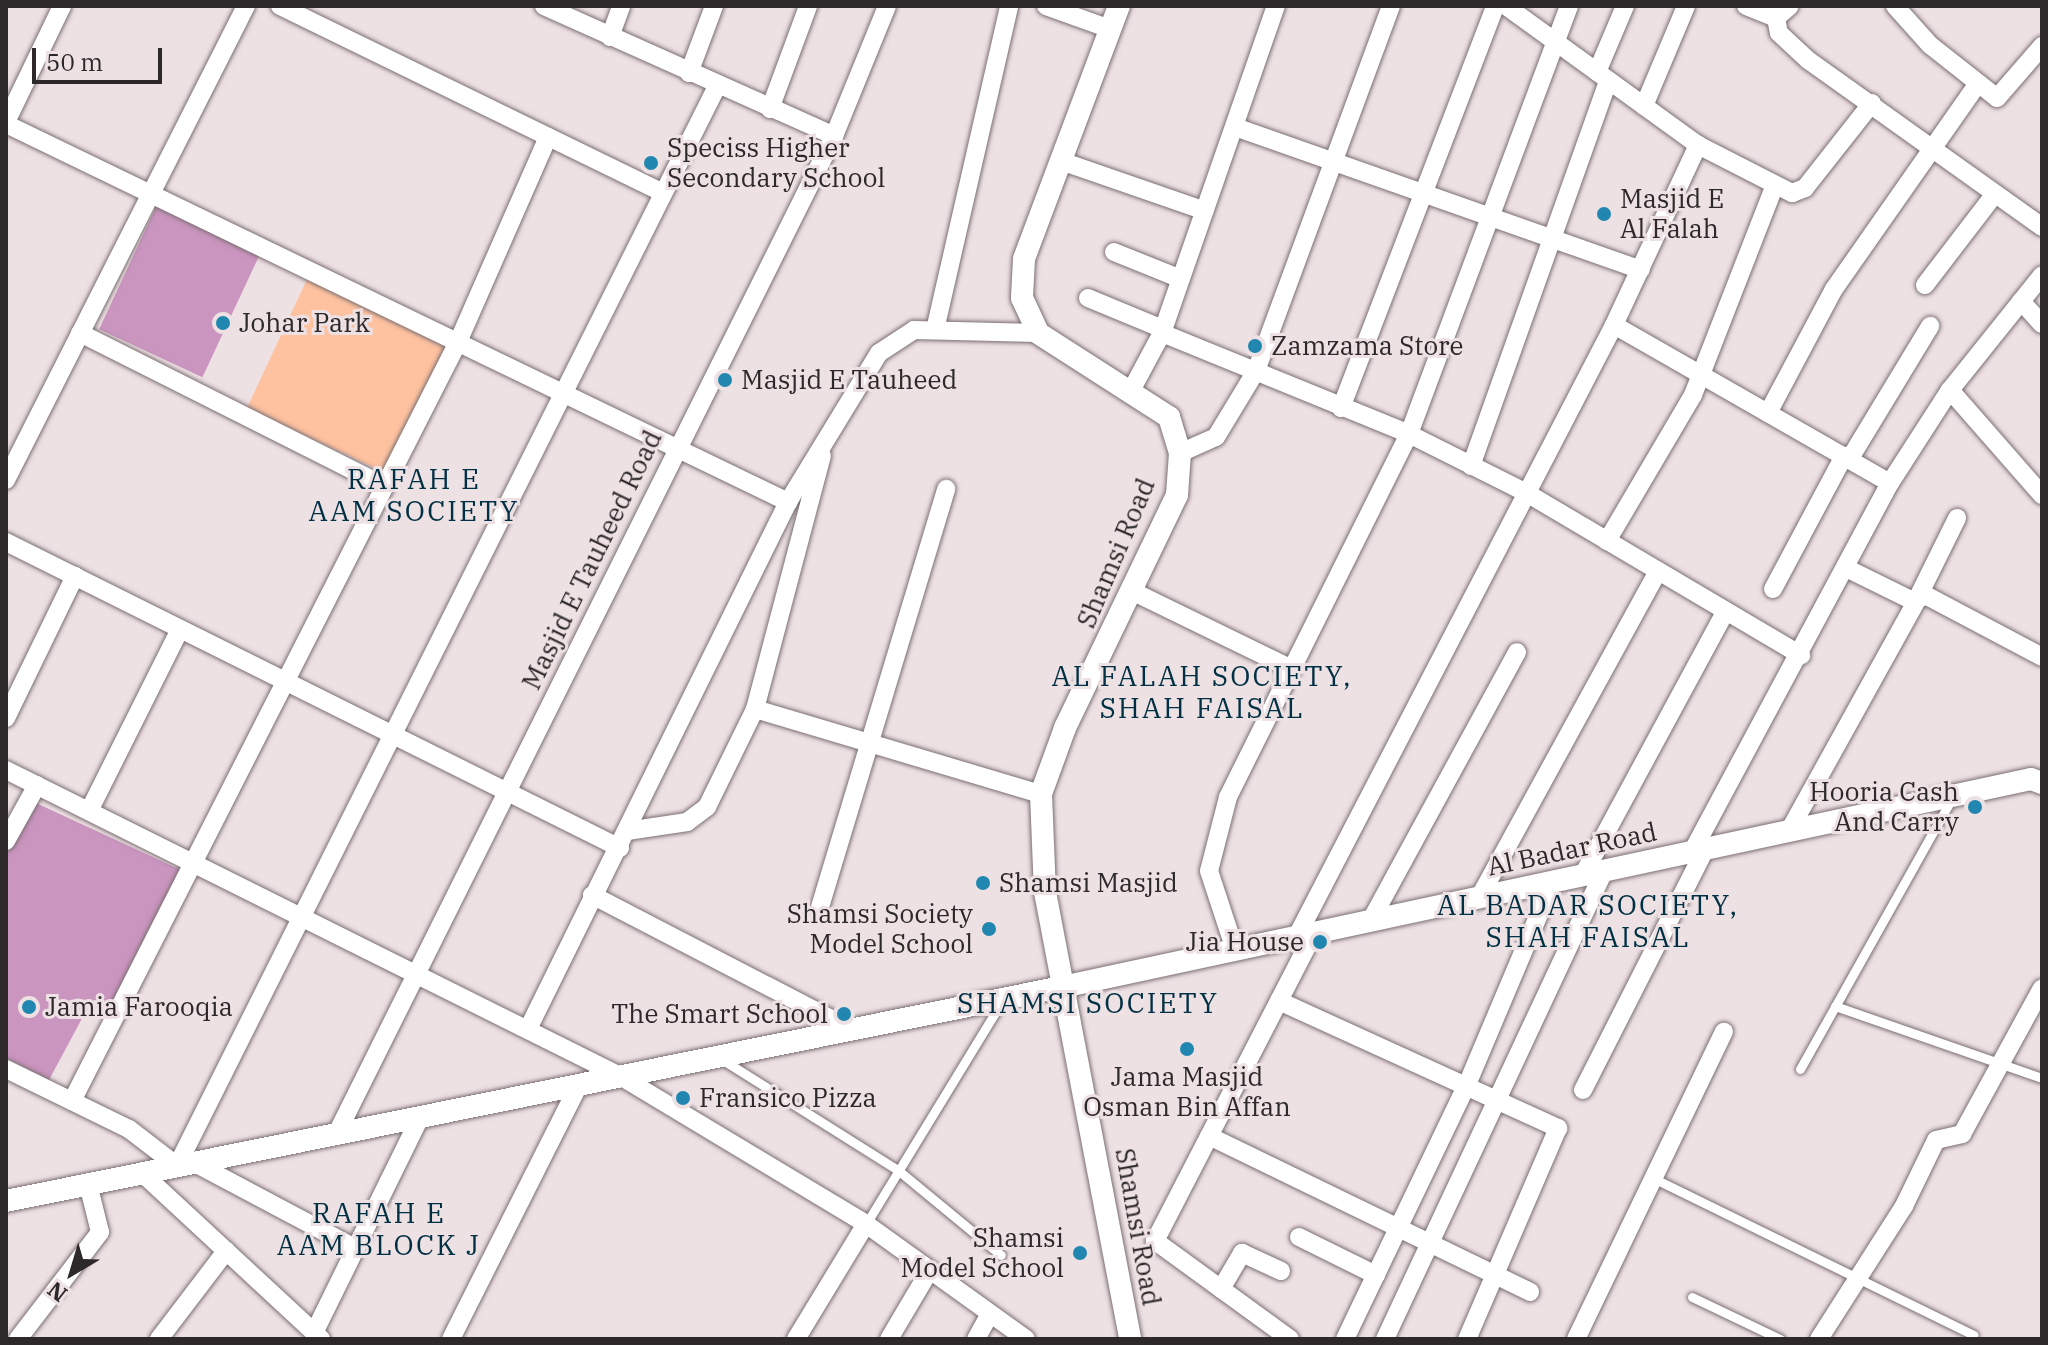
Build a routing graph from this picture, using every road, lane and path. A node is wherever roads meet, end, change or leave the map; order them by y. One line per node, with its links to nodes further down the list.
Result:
1 (62, 6): 33 (street)
2 (246, 6): 42 (street)
3 (280, 6): 36 (street)
4 (544, 6): 23 (street)
5 (621, 6): 23 (street)
6 (714, 6): 26 (street)
7 (808, 6): 32 (street)
8 (887, 6): 35 (street, Masjid E Tauheed Road)
9 (1009, 6): 60 (street)
10 (1046, 6): 22 (street)
11 (1119, 6): 22 (street)
12 (1276, 6): 34 (street)
13 (1391, 6): 40 (street)
14 (1495, 6): 45 (street)
15 (1506, 6): 24 (street)
16 (1569, 6): 24 (street)
17 (1625, 6): 27 (street)
18 (1686, 6): 31 (street)
19 (1746, 6): 21 (street)
20 (1895, 6): 28 (street)
21 (1783, 12): 30 (street)
22 (1110, 29): 39 (street)
23 (610, 37): 26 (street)
24 (1554, 41): 27 (street); 47 (street)
25 (2042, 46): 28 (street)
26 (689, 73): 29 (street)
27 (1603, 76): 31 (street); 49 (street)
28 (1978, 83): 38 (street)
29 (717, 86): 32 (street); 43 (street)
30 (1872, 103): 38 (street); 41 (street)
31 (1644, 106): 37 (street)
32 (770, 109): 35 (street)
33 (6, 123): 42 (street)
34 (1235, 127): 40 (street); 46 (street)
35 (834, 136): 74 (street, Masjid E Tauheed Road)
36 (548, 137): 43 (street); 64 (street)
37 (1698, 145): 41 (street); 51 (street)
38 (1929, 150): 44 (street); 71 (street)
39 (1061, 161): 46 (street); 63 (street)
40 (1334, 164): 45 (street); 65 (street)
41 (1775, 185): 66 (street)
42 (149, 193): 62 (street); 64 (street)
43 (663, 193): 69 (street)
44 (1994, 195): 48 (street); 54 (street)
45 (1423, 196): 47 (street); 70 (street)
46 (1205, 211): 53 (street)
47 (1488, 220): 49 (street); 72 (street)
48 (2042, 227)
49 (1552, 243): 51 (street); 77 (street)
50 (1114, 252): 53 (street)
51 (1640, 270): 58 (street)
52 (2042, 275): 56 (street)
53 (1181, 279): 61 (street)
54 (1925, 285)
55 (1088, 298): 61 (street)
56 (2021, 301): 57 (street); 68 (street)
57 (2042, 324)
58 (1614, 325): 66 (street); 82 (street)
59 (1930, 326): 76 (street)
60 (935, 330): 63 (street); 73 (street)
61 (1162, 331): 65 (street); 67 (street)
62 (80, 333): 78 (street); 80 (street)
63 (1038, 333): 67 (street, Shamsi Road)
64 (458, 342): 69 (street); 80 (street)
65 (1256, 371): 70 (street); 75 (street)
66 (1697, 373): 71 (street); 86 (street)
67 (1133, 387): 75 (street, Shamsi Road)
68 (1950, 390): 79 (street); 83 (street)
69 (563, 393): 74 (street); 103 (street)
70 (1341, 408): 72 (street)
71 (1768, 413): 76 (street)
72 (1409, 434): 77 (street); 99 (street)
73 (827, 437): 84 (street); 101 (street)
74 (676, 448): 84 (street); 108 (street, Masjid E Tauheed Road)
75 (1180, 453): 92 (street, Shamsi Road)
76 (1846, 458): 79 (street); 91 (street)
77 (1471, 466): 82 (street)
78 (6, 480)
79 (1890, 483): 88 (street)
80 (382, 485): 100 (street)
81 (946, 489): 104 (street)
82 (1525, 492): 86 (street); 124 (street)
83 (2042, 495)
84 (788, 502): 113 (street)
85 (1957, 518): 93 (street)
86 (1607, 541): 89 (street)
87 (6, 542): 90 (street)
88 (1846, 568): 93 (street); 97 (street)
89 (1658, 571): 94 (street); 120 (street)
90 (75, 576): 95 (street); 102 (street)
91 (1773, 589)
92 (1134, 592): 99 (street); 109 (street, Shamsi Road)
93 (1917, 598): 98 (street); 112 (street)
94 (1726, 611): 97 (street); 117 (street)
95 (180, 629): 100 (street); 111 (street)
96 (1517, 652): 123 (street)
97 (1801, 655): 115 (street)
98 (2042, 657)
99 (1292, 669): 125 (street)
100 (285, 681): 103 (street); 116 (street)
101 (755, 709): 104 (street); 113 (street)
102 (6, 718)
103 (394, 736): 108 (street); 122 (street)
104 (868, 746): 109 (street); 121 (street)
105 (6, 770): 107 (street)
106 (2038, 780): 110 (street, Al Badar Road)
107 (37, 785): 111 (street); 114 (street)
108 (507, 792): 113 (street); 126 (street, Masjid E Tauheed Road)
109 (1041, 794): 127 (street, Shamsi Road)
110 (1953, 796): 112 (street, Al Badar Road); 131 (lane)
111 (89, 811): 116 (street)
112 (1789, 831): 115 (street, Al Badar Road)
113 (623, 839): 119 (street)
114 (6, 841)
115 (1698, 851): 117 (street, Al Badar Road); 143 (street)
116 (196, 866): 122 (street); 144 (street)
117 (1594, 873): 118 (street, Al Badar Road); 145 (street)
118 (1552, 883): 120 (street, Al Badar Road); 142 (street)
119 (592, 895): 132 (street); 133 (street)
120 (1479, 898): 123 (street, Al Badar Road)
121 (820, 907)
122 (304, 918): 126 (street); 149 (street)
123 (1371, 920): 124 (street, Al Badar Road)
124 (1306, 934): 125 (street, Al Badar Road); 130 (street)
125 (1235, 950): 127 (street, Al Badar Road)
126 (418, 973): 132 (street); 147 (street, Masjid E Tauheed Road)
127 (1067, 986): 129 (street, Al Badar Road); 180 (street, Shamsi Road)
128 (2042, 988): 136 (street)
129 (1004, 998): 133 (street, Al Badar Road); 150 (lane)
130 (1279, 1001): 142 (street); 148 (street)
131 (1835, 1006): 136 (lane); 138 (lane)
132 (528, 1029): 139 (street)
133 (851, 1029): 135 (street, Al Badar Road)
134 (1724, 1032): 152 (street)
135 (717, 1056): 139 (street, Al Badar Road); 150 (lane)
136 (1998, 1063): 140 (lane); 166 (street)
137 (6, 1069): 144 (street)
138 (1800, 1069)
139 (620, 1076): 141 (street, Al Badar Road); 155 (street)
140 (2042, 1078)
141 (579, 1084): 146 (street, Al Badar Road); 175 (street)
142 (1466, 1087): 145 (street); 156 (street)
143 (1583, 1090)
144 (72, 1101): 149 (street)
145 (1499, 1103): 158 (street); 165 (street)
146 (421, 1116): 147 (street, Al Badar Road); 159 (street)
147 (337, 1133): 149 (street, Al Badar Road)
148 (1209, 1136): 156 (street); 167 (street)
149 (185, 1164): 151 (street, Al Badar Road); 159 (street)
150 (899, 1171): 155 (lane); 161 (lane)
151 (142, 1173): 153 (street, Al Badar Road); 160 (street)
152 (1653, 1178): 166 (lane); 185 (street)
153 (88, 1184): 154 (street, Al Badar Road); 173 (street)
154 (6, 1201)
155 (866, 1224): 163 (street); 176 (street)
156 (1398, 1229): 158 (street); 164 (street)
157 (1299, 1237): 164 (street)
158 (1433, 1246): 165 (street); 183 (street)
159 (355, 1248): 171 (street)
160 (226, 1251): 171 (street); 174 (street)
161 (1001, 1255)
162 (1281, 1271): 167 (street)
163 (928, 1273): 170 (street); 177 (street)
164 (1376, 1275): 182 (street)
165 (1496, 1277): 168 (street); 184 (street)
166 (1852, 1278): 172 (lane); 187 (street)
167 (1221, 1289): 181 (street)
168 (1530, 1292)
169 (1692, 1297): 186 (lane)
170 (988, 1317): 178 (street); 179 (street)
171 (309, 1334)
172 (1974, 1335)
173 (18, 1339)
174 (159, 1339)
175 (451, 1339)
176 (796, 1339)
177 (889, 1339)
178 (976, 1339)
179 (1026, 1339)
180 (1130, 1339)
181 (1290, 1339)
182 (1345, 1339)
183 (1385, 1339)
184 (1467, 1339)
185 (1576, 1339)
186 (1780, 1339)
187 (1819, 1339)

